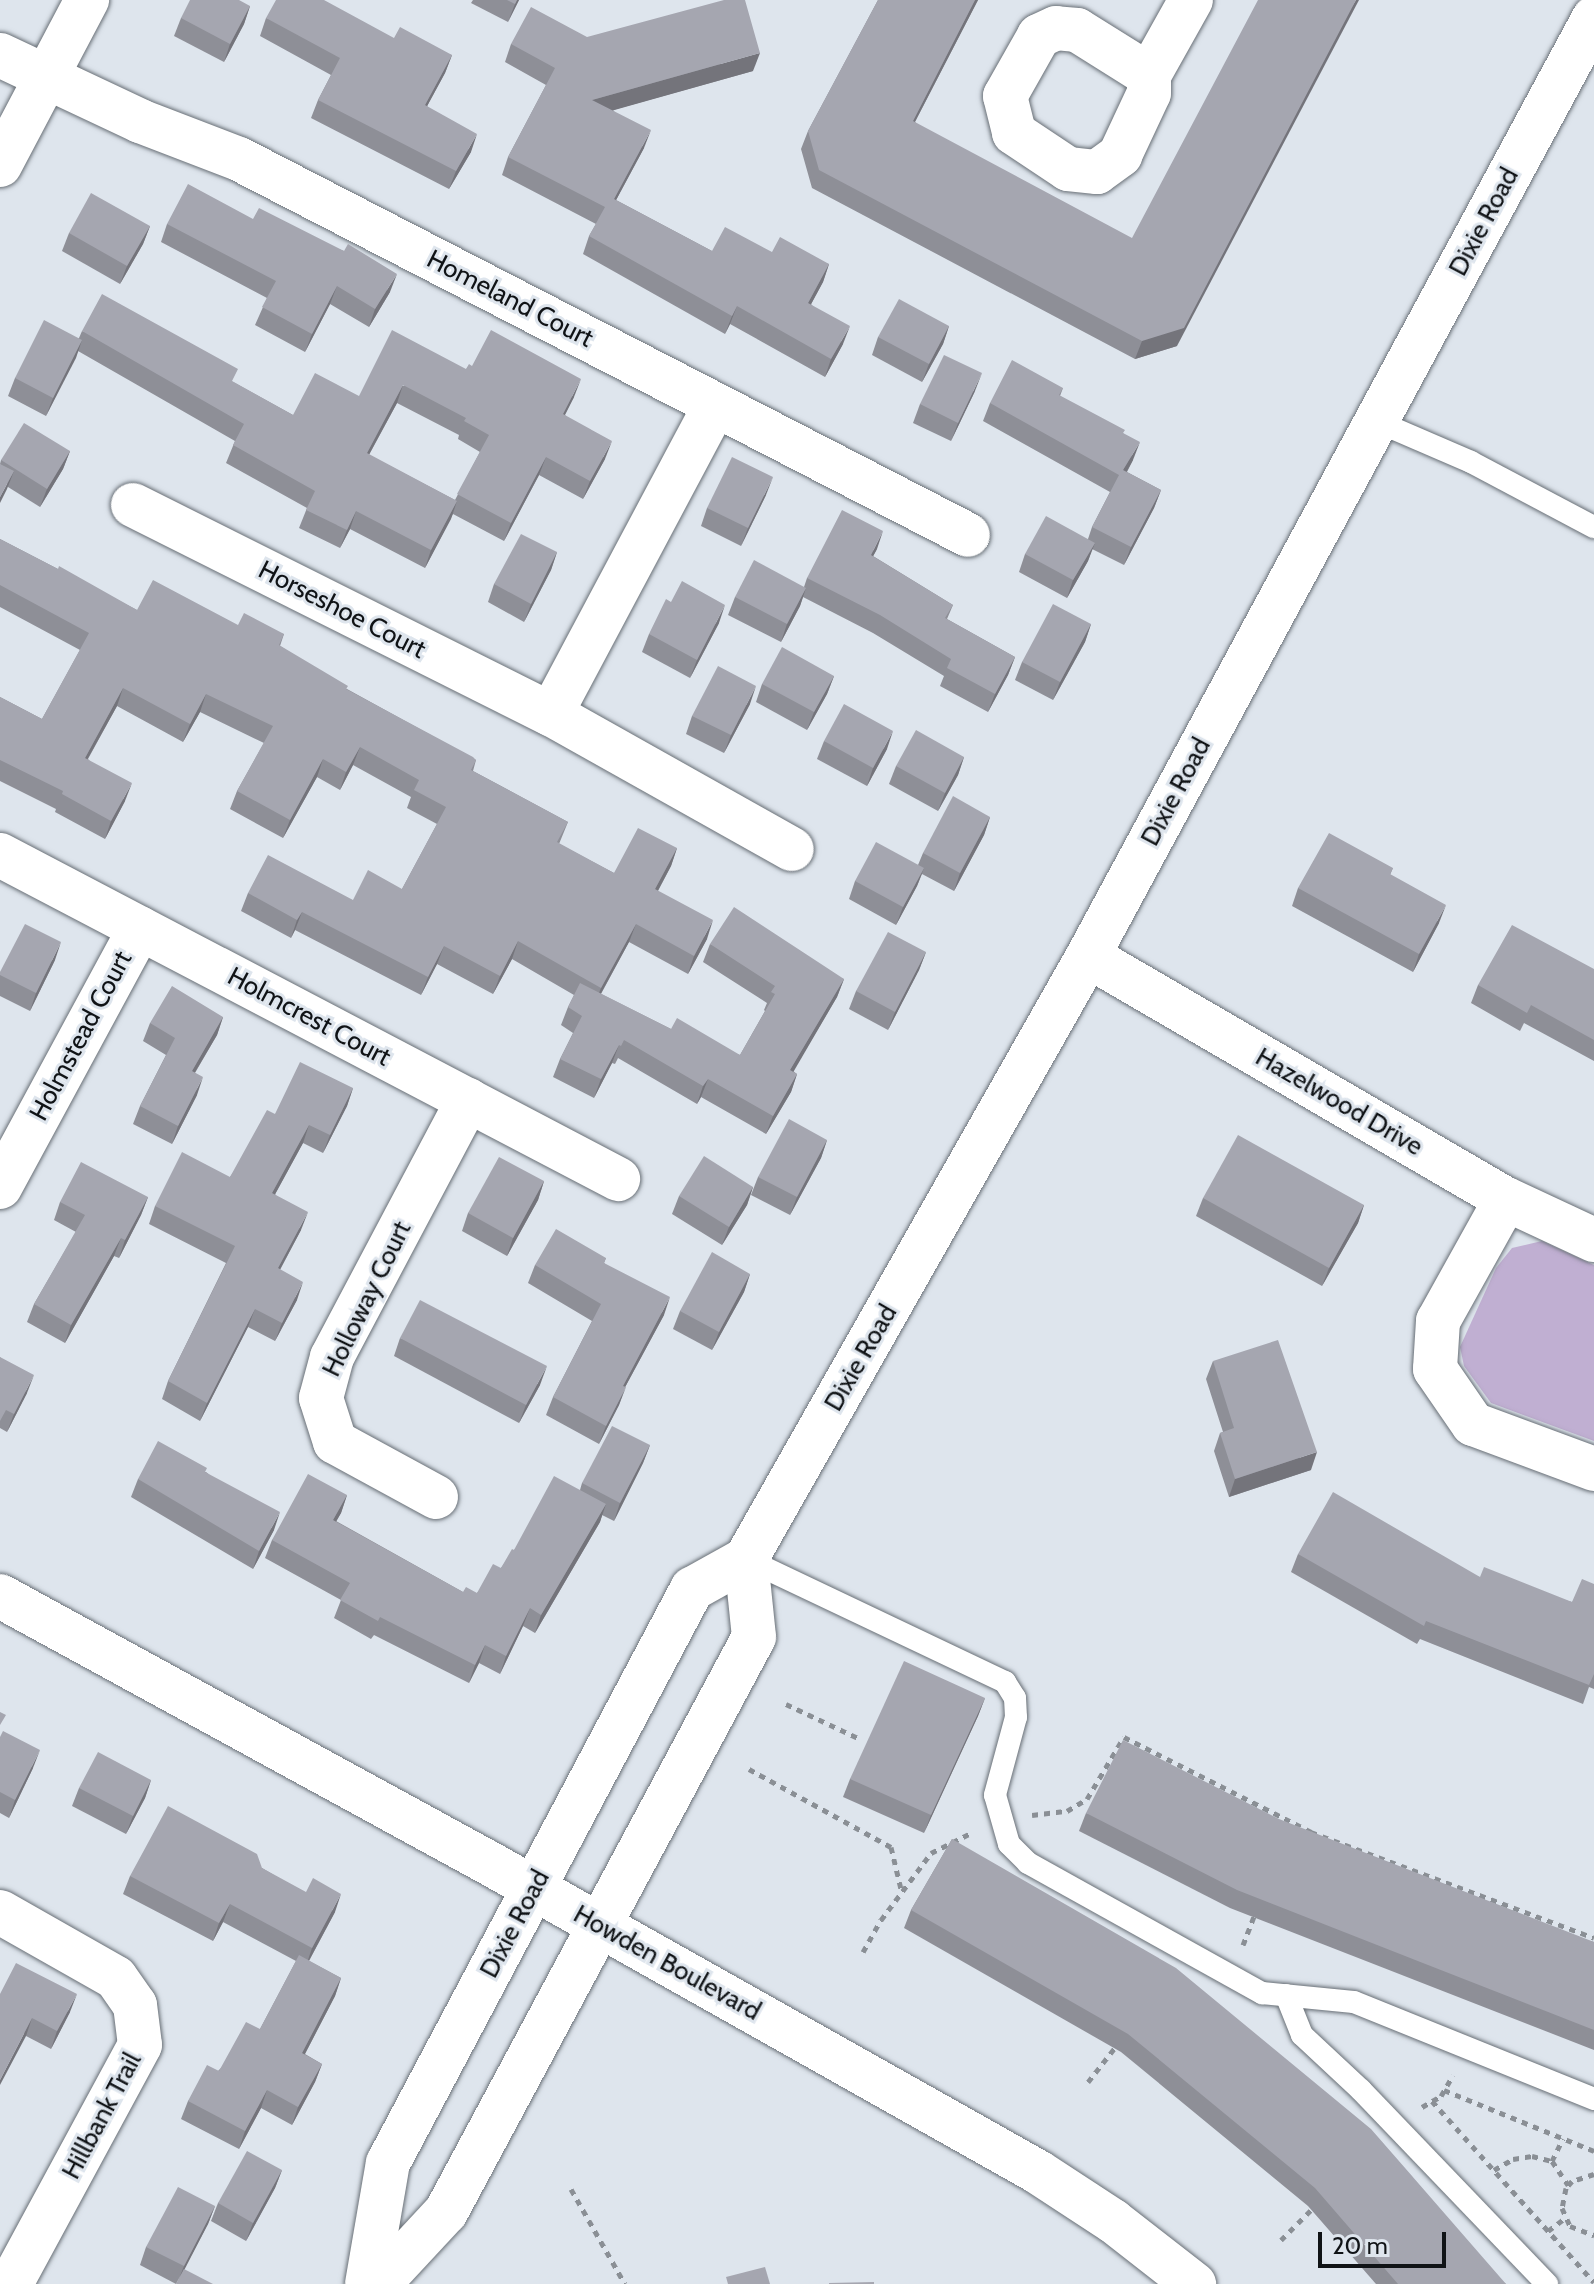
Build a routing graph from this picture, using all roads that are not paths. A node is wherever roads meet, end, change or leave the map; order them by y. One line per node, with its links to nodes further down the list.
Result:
1 (87, 0): 6 (street)
2 (1191, 0): 5 (street)
3 (1594, 18): 9 (street, Dixie Road)
4 (0, 55): 6 (street, Homeland Court)
5 (1149, 75)
6 (46, 77): 7 (street); 8 (street, Homeland Court)
7 (0, 165)
8 (715, 405): 12 (street, Homeland Court); 13 (street)
9 (1376, 421): 11 (lane); 17 (street, Dixie Road)
10 (133, 505): 13 (street, Horseshoe Court)
11 (1594, 527)
12 (968, 535)
13 (551, 714): 14 (street, Horseshoe Court)
14 (792, 849)
15 (0, 855): 16 (street, Holmcrest Court)
16 (140, 928): 18 (street, Holmcrest Court); 20 (street, Holmstead Court)
17 (1088, 956): 21 (street, Hazelwood Drive); 25 (street, Dixie Road)
18 (468, 1100): 19 (street, Holmcrest Court); 24 (street, Holloway Court)
19 (618, 1179)
20 (0, 1187)
21 (1506, 1199): 22 (street, Hazelwood Drive); 23 (street)
22 (1594, 1240)
23 (1594, 1469)
24 (436, 1497)
25 (746, 1559): 27 (street, Dixie Road); 29 (street); 30 (lane)
26 (0, 1596): 27 (street, Howden Boulevard)
27 (534, 1888): 29 (street, Howden Boulevard); 33 (street, Dixie Road)
28 (0, 1912): 32 (street, Hillbank Trail)
29 (600, 1925): 34 (street); 35 (street, Howden Boulevard)
30 (1286, 1995): 31 (lane); 36 (lane)
31 (1594, 2099)
32 (11, 2284)
33 (367, 2284)
34 (379, 2284)
35 (1194, 2284)
36 (1547, 2284)

